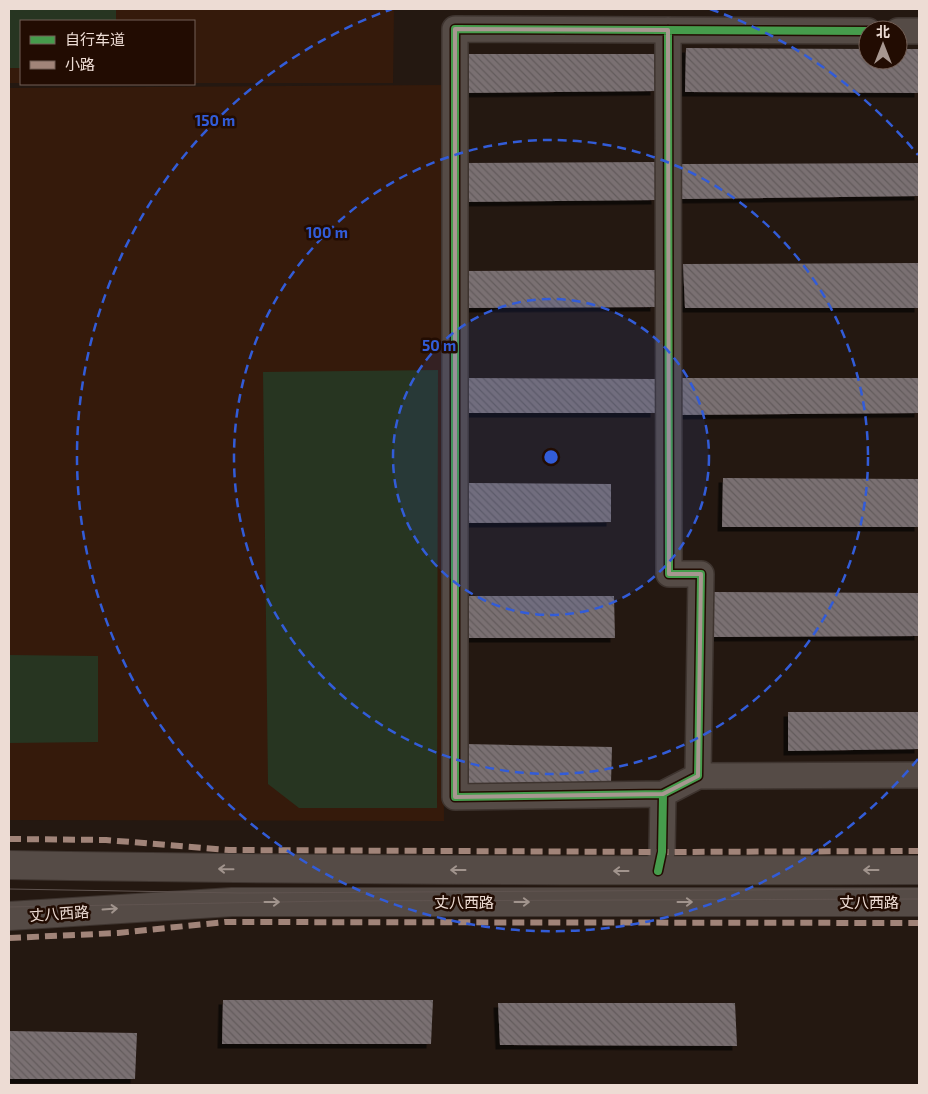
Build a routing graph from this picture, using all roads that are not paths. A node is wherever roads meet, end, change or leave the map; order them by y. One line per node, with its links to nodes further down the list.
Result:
1 (668, 30): 2 (street); 4 (street); 5 (street)
2 (858, 31)
3 (919, 775): 4 (street)
4 (698, 776): 5 (street)
5 (663, 794): 8 (street)
6 (9, 865): 8 (main road, one-way to 6)
7 (919, 870): 8 (main road, one-way to 8)
8 (658, 871)
9 (919, 902): 10 (main road, 丈八西路, one-way to 9)
10 (9, 916)

